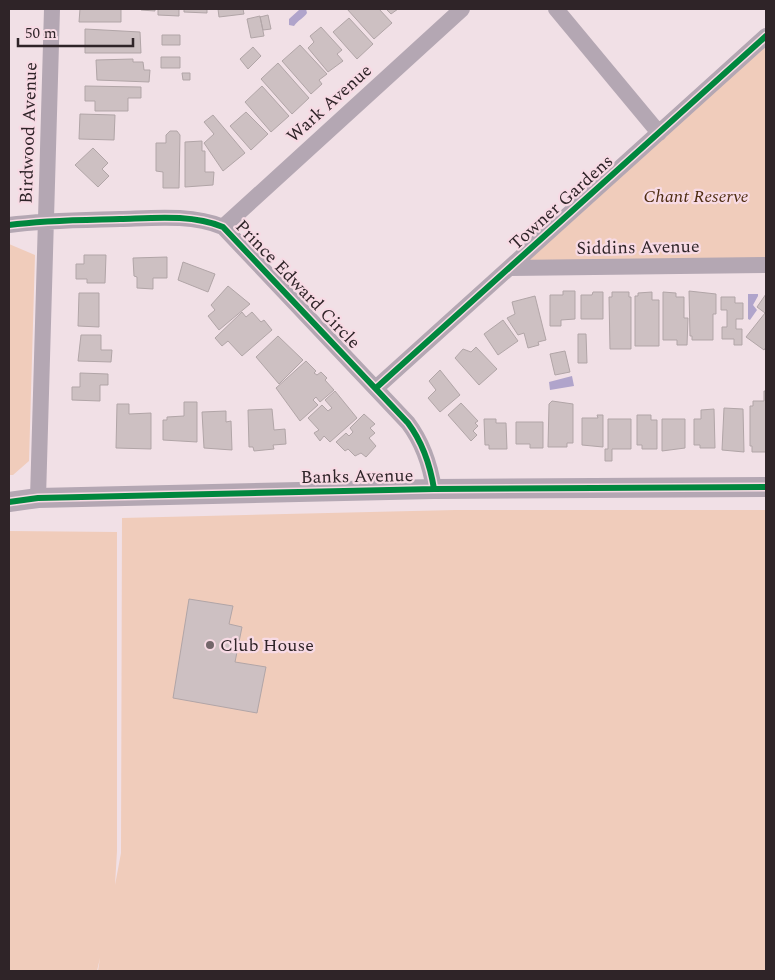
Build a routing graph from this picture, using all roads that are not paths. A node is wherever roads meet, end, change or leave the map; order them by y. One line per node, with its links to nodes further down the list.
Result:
1 (52, 9): 6 (street, Birdwood Avenue)
2 (462, 9): 8 (street, Wark Avenue)
3 (556, 9): 5 (street)
4 (766, 36): 5 (street, Towner Gardens)
5 (659, 133): 10 (street, Towner Gardens)
6 (46, 221): 7 (street, Prince Edward Circle); 8 (street, Prince Edward Circle); 15 (street, Birdwood Avenue)
7 (9, 225)
8 (223, 227): 11 (street, Prince Edward Circle)
9 (766, 265): 10 (street, Siddins Avenue)
10 (510, 268): 11 (street, Towner Gardens)
11 (376, 388): 13 (street, Prince Edward Circle)
12 (766, 487): 13 (street, Banks Avenue)
13 (434, 489): 15 (street, Banks Avenue)
14 (9, 493): 15 (street, Banks Avenue)
15 (38, 498): 16 (street, Banks Avenue)
16 (9, 502)

